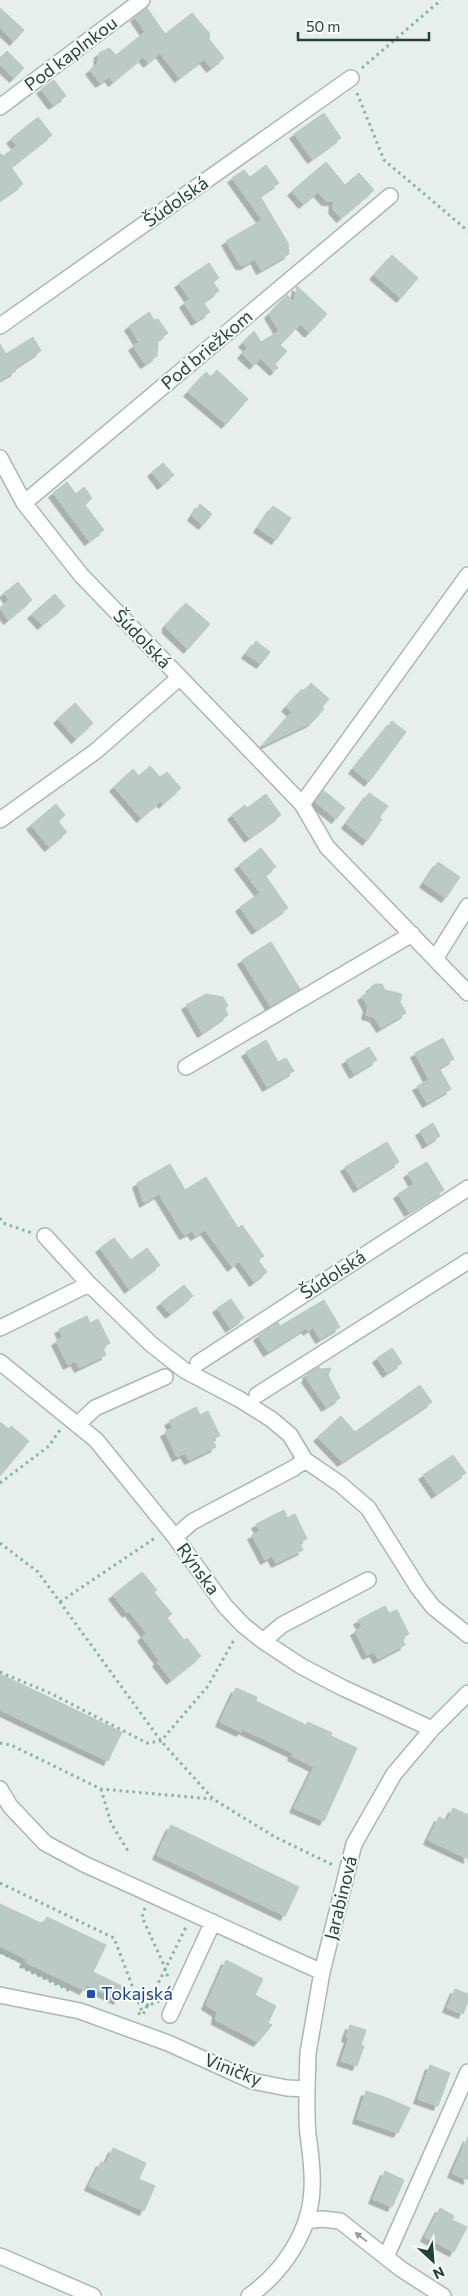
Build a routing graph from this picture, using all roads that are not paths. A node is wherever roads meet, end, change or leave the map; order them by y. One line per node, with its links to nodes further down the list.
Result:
1 (142, 0): 3 (street, Pod kaplnkou)
2 (351, 78): 5 (street, Šúdolská)
3 (0, 107)
4 (390, 196): 7 (street, Pod briežkom)
5 (0, 326)
6 (0, 458): 7 (street, Šúdolská)
7 (24, 503): 9 (street, Šúdolská)
8 (468, 575): 10 (street)
9 (179, 678): 10 (street, Šúdolská); 11 (street)
10 (302, 804): 13 (street, Šúdolská)
11 (0, 820)
12 (468, 906): 14 (street)
13 (412, 934): 14 (street, Šúdolská); 16 (street)
14 (435, 958): 15 (street, Šúdolská)
15 (468, 993)
16 (186, 1067)
17 (468, 1188): 23 (street, Šúdolská)
18 (45, 1236): 20 (street)
19 (468, 1261): 25 (street)
20 (89, 1284): 21 (street); 27 (street)
21 (0, 1328)
22 (0, 1362): 26 (street, Rýnska)
23 (198, 1363)
24 (166, 1377): 26 (street)
25 (257, 1394)
26 (73, 1420): 28 (street, Rýnska)
27 (305, 1460): 28 (street); 30 (street)
28 (171, 1533): 31 (street, Rýnska)
29 (368, 1580): 31 (street)
30 (468, 1635)
31 (263, 1641): 33 (street, Rýnska)
32 (468, 1693): 33 (street, Jarabinová)
33 (432, 1729): 36 (street, Jarabinová)
34 (0, 1788): 35 (street)
35 (212, 1922): 36 (street); 38 (street)
36 (322, 1972): 40 (street, Jarabinová)
37 (1, 1998): 40 (street, Viničky)
38 (170, 2015)
39 (468, 2072): 43 (street)
40 (307, 2089): 41 (street)
41 (306, 2220): 43 (street, one-way to 41); 45 (street)
42 (0, 2256): 44 (street)
43 (386, 2257): 46 (street)
44 (93, 2296)
45 (249, 2296)
46 (443, 2296)

